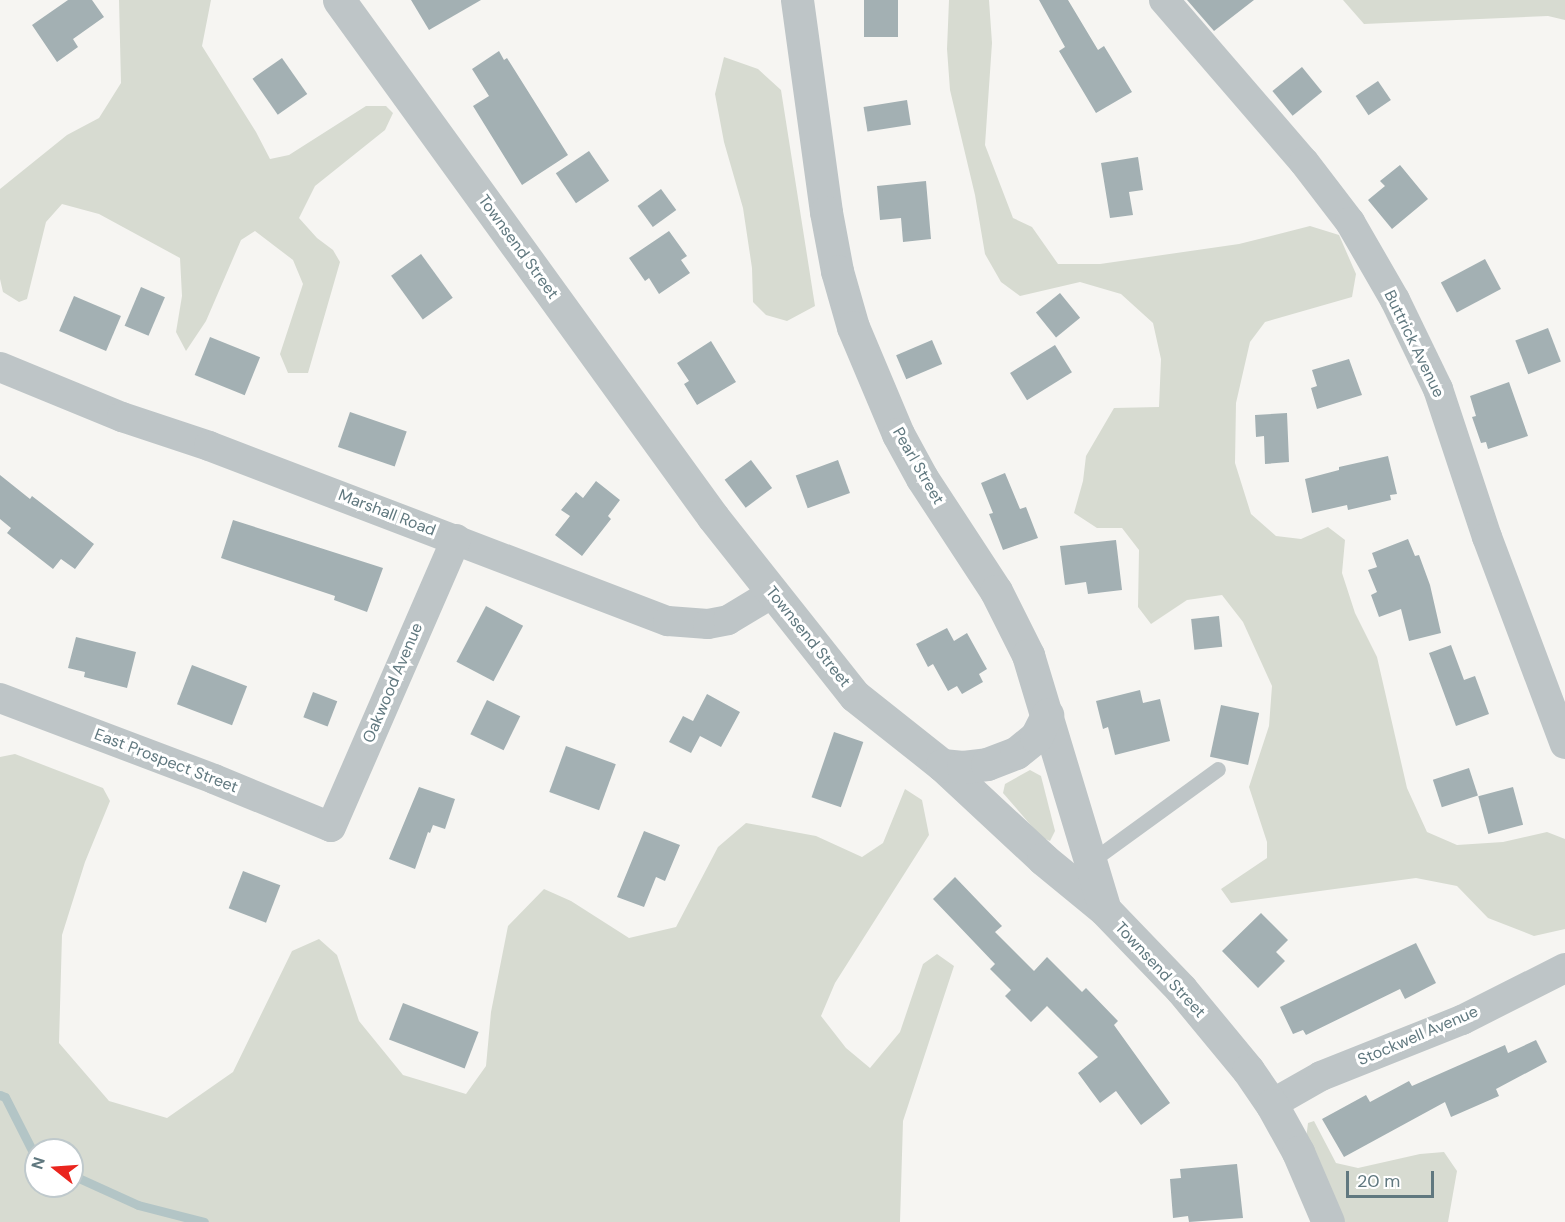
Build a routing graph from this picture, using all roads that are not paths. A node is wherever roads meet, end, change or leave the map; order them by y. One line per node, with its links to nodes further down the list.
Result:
1 (339, 0): 6 (street, Townsend Street)
2 (797, 0): 8 (street, Pearl Street)
3 (1164, 0): 9 (street, Buttrick Avenue)
4 (0, 367): 5 (street, Marshall Road)
5 (456, 539): 6 (street, Marshall Road); 12 (street, Oakwood Avenue)
6 (773, 593): 10 (street, Townsend Street)
7 (0, 698): 12 (street, East Prospect Street)
8 (1047, 714): 10 (street); 13 (street, Pearl Street)
9 (1565, 744)
10 (942, 765): 14 (street, Townsend Street)
11 (1218, 769): 13 (lane)
12 (331, 827)
13 (1090, 862): 14 (street, Pearl Street)
14 (1105, 910): 16 (street, Townsend Street)
15 (1565, 968): 16 (street, Stockwell Avenue)
16 (1272, 1104): 17 (street, Townsend Street)
17 (1328, 1222)

